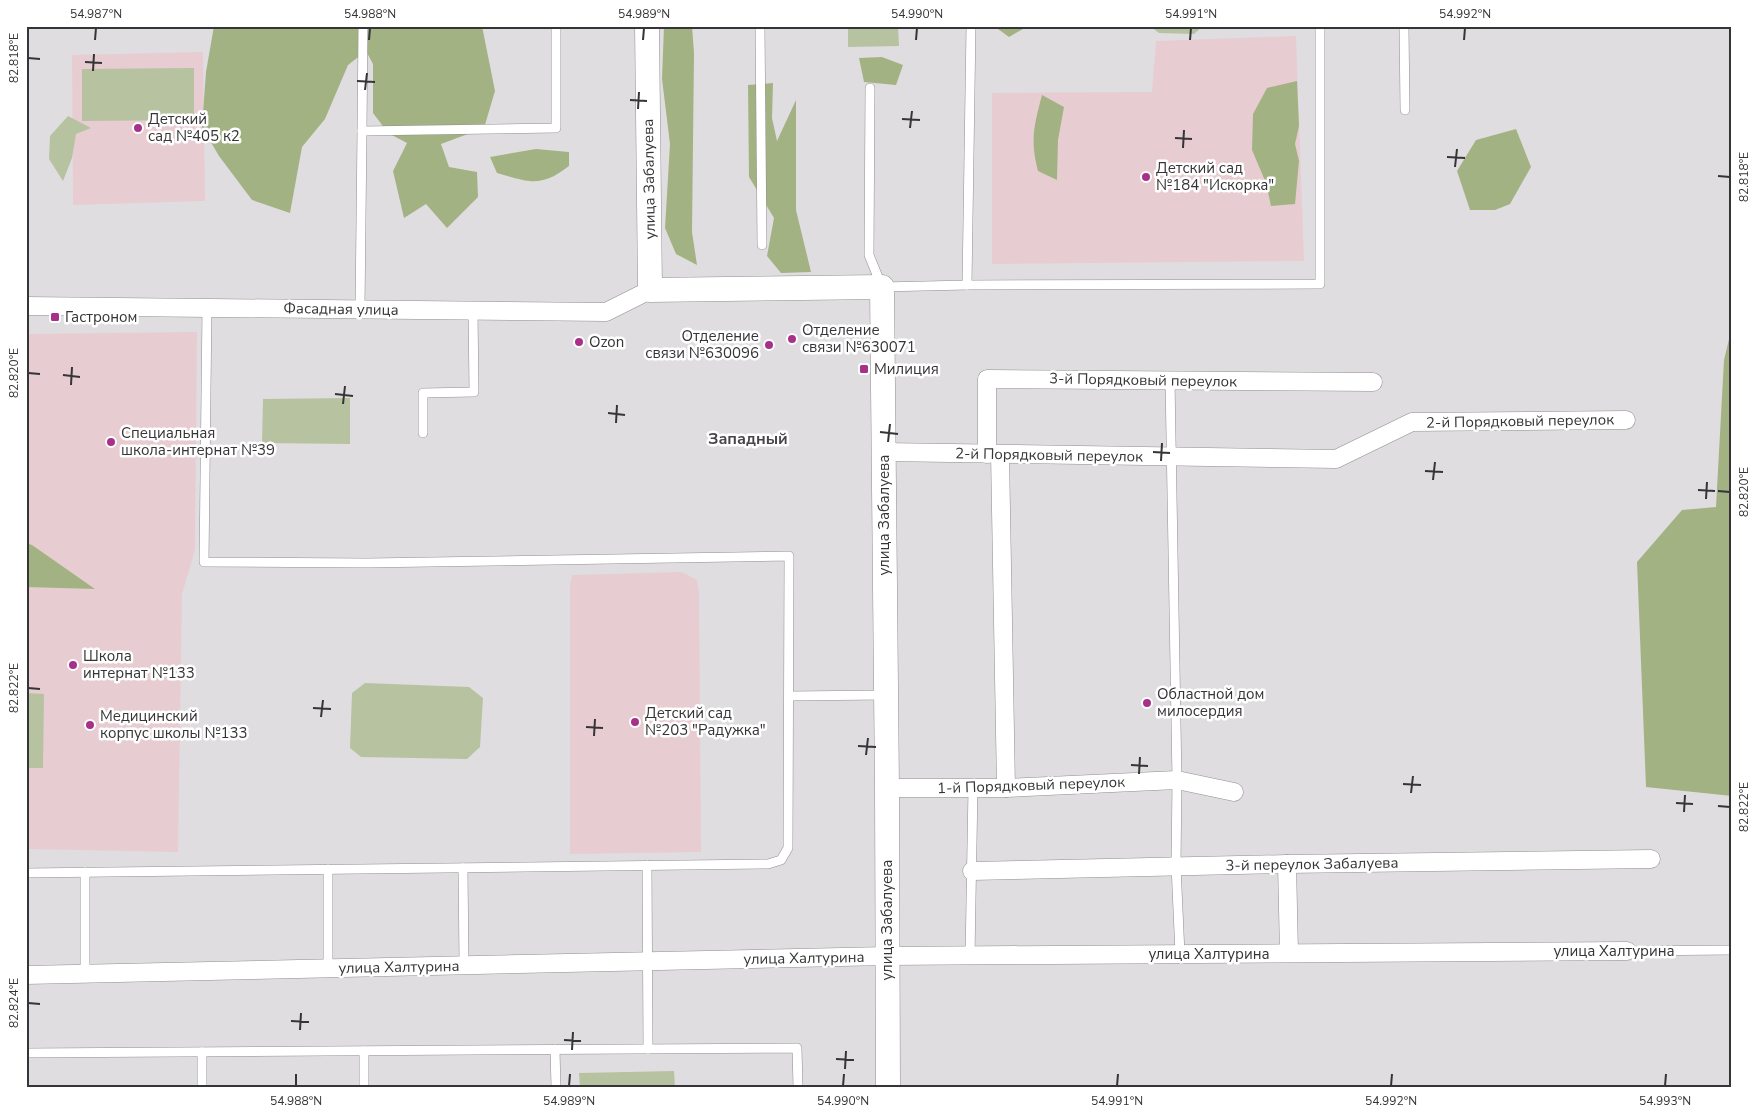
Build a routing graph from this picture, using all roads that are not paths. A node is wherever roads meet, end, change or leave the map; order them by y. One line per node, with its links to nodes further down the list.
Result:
1 (364, 26): 10 (lane)
2 (556, 26): 10 (lane)
3 (647, 26): 14 (street, улица Забалуева)
4 (760, 26): 11 (lane)
5 (971, 26): 12 (lane)
6 (1320, 26): 12 (lane)
7 (1404, 26): 9 (lane)
8 (870, 88): 13 (lane)
9 (1405, 110)
10 (362, 131): 17 (lane)
11 (762, 245)
12 (967, 285): 13 (lane)
13 (882, 287): 14 (street); 23 (street, улица Забалуева)
14 (650, 290): 18 (street, Фасадная улица)
15 (26, 306): 16 (street, Фасадная улица)
16 (207, 308): 17 (street, Фасадная улица); 27 (lane)
17 (360, 309): 18 (street, Фасадная улица)
18 (473, 310): 22 (lane)
19 (1170, 380): 20 (street, 3-й Порядковый переулок); 24 (street, 3-й Порядковый переулок); 25 (lane)
20 (1373, 382)
21 (1626, 420): 25 (street, 2-й Порядковый переулок)
22 (423, 434)
23 (883, 452): 24 (street, 2-й Порядковый переулок); 26 (street, улица Забалуева)
24 (993, 454): 25 (street, 2-й Порядковый переулок); 31 (street)
25 (1172, 456): 28 (lane)
26 (885, 695): 27 (lane); 29 (street, улица Забалуева)
27 (790, 696): 35 (lane)
28 (1177, 780): 31 (street, 1-й Порядковый переулок); 32 (street, 1-й Порядковый переулок); 36 (lane)
29 (887, 788): 30 (street, 1-й Порядковый переулок); 46 (street, улица Забалуева)
30 (973, 788): 31 (street, 1-й Порядковый переулок); 39 (lane)
31 (1006, 788)
32 (1234, 792)
33 (1652, 859): 34 (street, 3-й переулок Забалуева)
34 (1287, 864): 36 (street, 3-й переулок Забалуева); 44 (street)
35 (646, 865): 37 (lane); 48 (lane)
36 (1176, 866): 39 (street, 3-й переулок Забалуева); 45 (lane)
37 (463, 868): 38 (lane); 49 (lane)
38 (328, 869): 40 (lane); 50 (lane)
39 (972, 871): 47 (lane)
40 (85, 872): 41 (lane); 51 (lane)
41 (26, 873)
42 (1732, 950): 43 (lane, улица Халтурина)
43 (1627, 951): 44 (street, улица Халтурина)
44 (1289, 953): 45 (street, улица Халтурина)
45 (1180, 954): 47 (street, улица Халтурина)
46 (888, 956): 47 (street, улица Халтурина); 48 (street, улица Халтурина); 62 (street, улица Забалуева)
47 (970, 956)
48 (648, 961): 49 (street, улица Халтурина); 54 (lane)
49 (464, 965): 50 (street, улица Халтурина)
50 (328, 968): 51 (street, улица Халтурина)
51 (85, 974): 52 (street, улица Халтурина)
52 (26, 975)
53 (555, 1049): 54 (lane); 55 (lane); 60 (lane)
54 (648, 1049): 61 (lane)
55 (364, 1051): 56 (lane); 59 (lane)
56 (202, 1052): 57 (lane); 58 (lane)
57 (26, 1053)
58 (202, 1088)
59 (364, 1088)
60 (556, 1088)
61 (798, 1088)
62 (888, 1088)

